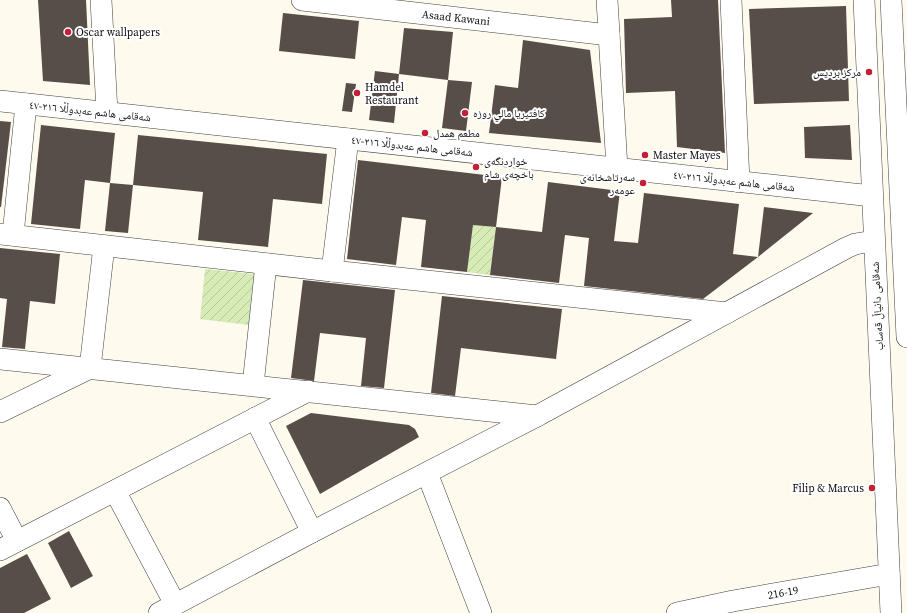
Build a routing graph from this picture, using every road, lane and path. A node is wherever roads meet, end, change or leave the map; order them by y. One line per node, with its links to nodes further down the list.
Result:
1 (102, 0): 11 (street)
2 (302, 0): 7 (street, Asaad Kawani)
3 (607, 0): 8 (street)
4 (731, 0): 16 (street)
5 (864, 0): 17 (street, شەقامی دانیاڵ قەساب)
6 (892, 0): 12 (street)
7 (449, 8): 8 (street, Asaad Kawani)
8 (609, 35): 15 (street)
9 (0, 101): 10 (street, شەقامی هاشم عەبدوڵڵا ٢١٦-٤٧)
10 (26, 104): 11 (street, شەقامی هاشم عەبدوڵڵا ٢١٦-٤٧); 19 (street)
11 (107, 112): 13 (street, شەقامی هاشم عەبدوڵڵا ٢١٦-٤٧)
12 (902, 126): 14 (street)
13 (348, 139): 15 (street, شەقامی هاشم عەبدوڵڵا ٢١٦-٤٧); 23 (street)
14 (903, 157): 18 (street)
15 (617, 168): 16 (street, شەقامی هاشم عەبدوڵڵا ٢١٦-٤٧)
16 (739, 182): 17 (street, شەقامی هاشم عەبدوڵڵا ٢١٦-٤٧)
17 (872, 196): 20 (street, شەقامی دانیاڵ قەساب)
18 (904, 221): 25 (street)
19 (6, 235): 21 (street)
20 (874, 241): 24 (street); 38 (street, شەقامی دانیاڵ قەساب)
21 (104, 246): 22 (street); 27 (street)
22 (266, 264): 23 (street); 28 (street)
23 (332, 271): 24 (street)
24 (727, 313): 31 (street)
25 (907, 337)
26 (0, 359): 27 (street)
27 (90, 368): 28 (street); 30 (street)
28 (253, 385): 29 (street)
29 (308, 391): 31 (street); 32 (street)
30 (0, 412)
31 (537, 416): 33 (street)
32 (255, 418): 34 (street); 36 (street)
33 (427, 473): 36 (street); 40 (street)
34 (115, 491): 37 (street); 39 (street)
35 (0, 508): 37 (street)
36 (312, 532): 39 (street)
37 (8, 545)
38 (889, 574): 41 (street, 216-19); 42 (street, شەقامی دانیاڵ قەساب)
39 (167, 609)
40 (481, 613)
41 (677, 613)
42 (891, 613)

